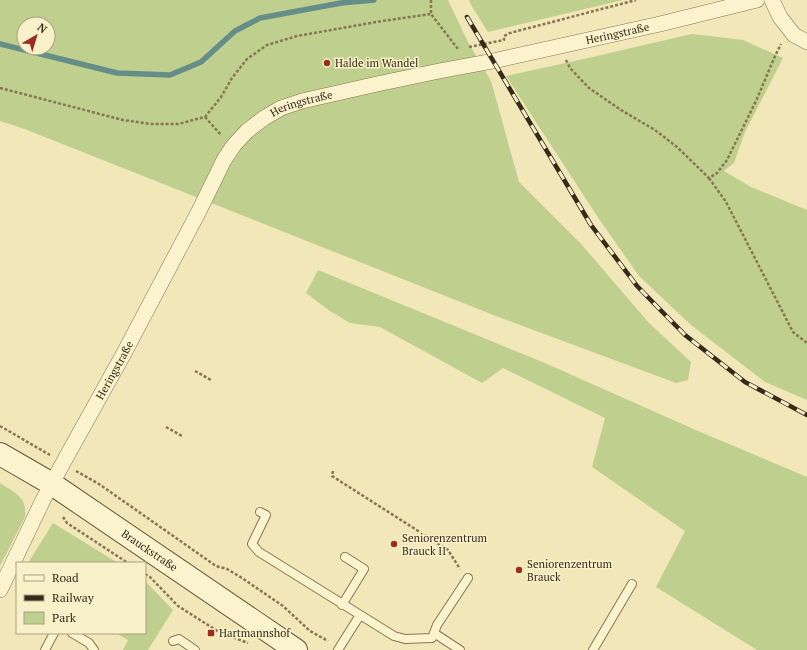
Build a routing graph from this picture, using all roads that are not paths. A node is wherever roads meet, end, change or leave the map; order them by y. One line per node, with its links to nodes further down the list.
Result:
1 (756, 0): 5 (street, Heringstraße)
2 (772, 0): 3 (street)
3 (807, 42)
4 (0, 454): 5 (main road, Brauckstraße)
5 (52, 484): 10 (street); 21 (main road, Brauckstraße)
6 (260, 512): 11 (lane)
7 (345, 557): 11 (lane)
8 (468, 578): 13 (lane)
9 (632, 584): 23 (lane)
10 (0, 590)
11 (342, 604): 12 (lane)
12 (360, 615): 13 (lane); 17 (lane)
13 (434, 633): 22 (lane)
14 (53, 634): 18 (lane)
15 (74, 634): 19 (lane)
16 (173, 641): 20 (lane)
17 (338, 649)
18 (44, 650)
19 (94, 650)
20 (195, 650)
21 (296, 650)
22 (460, 650)
23 (593, 650)

